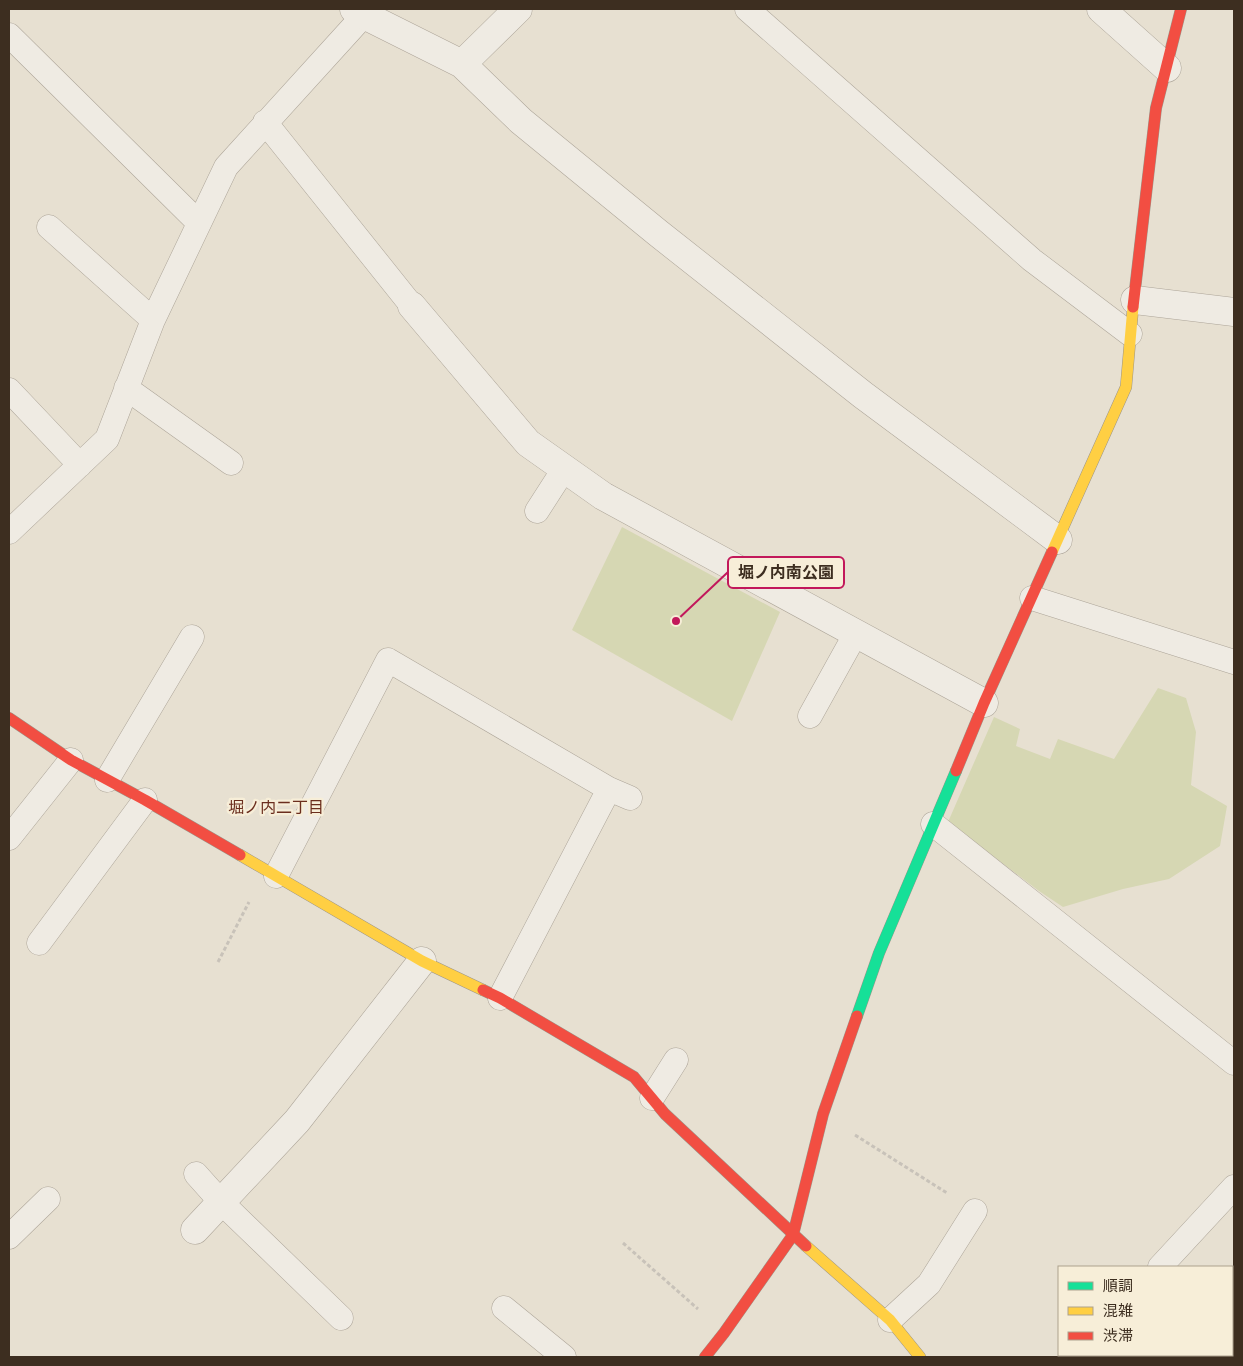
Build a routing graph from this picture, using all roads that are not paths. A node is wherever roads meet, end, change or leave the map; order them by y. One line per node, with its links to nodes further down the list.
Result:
1 (518, 9): 7 (street)
2 (747, 9): 16 (lane)
3 (1101, 9): 8 (street)
4 (1181, 9): 8 (street)
5 (359, 12): 7 (street); 9 (lane)
6 (9, 35): 10 (lane)
7 (462, 64): 24 (street)
8 (1167, 68): 12 (street)
9 (265, 122): 10 (lane); 13 (lane)
10 (198, 222): 15 (lane)
11 (48, 227): 15 (lane)
12 (1135, 300): 14 (street); 16 (street)
13 (412, 306): 21 (street)
14 (1234, 312)
15 (153, 320): 17 (lane)
16 (1130, 334): 24 (street)
17 (126, 388): 19 (lane); 20 (lane)
18 (9, 390): 20 (lane)
19 (231, 463)
20 (80, 465): 23 (lane)
21 (564, 468): 22 (lane); 26 (street)
22 (536, 511)
23 (9, 532)
24 (1058, 540): 25 (street)
25 (1032, 598): 28 (lane); 29 (street)
26 (856, 633): 29 (street); 30 (lane)
27 (192, 637): 33 (lane)
28 (1234, 662)
29 (984, 702): 35 (street)
30 (810, 716)
31 (9, 718): 32 (street)
32 (71, 760): 33 (street); 36 (lane)
33 (107, 780): 34 (street)
34 (145, 800): 37 (street); 38 (lane)
35 (934, 824): 42 (lane); 50 (street)
36 (9, 838)
37 (271, 873): 39 (street); 40 (lane)
38 (39, 943)
39 (422, 962): 40 (street); 47 (street)
40 (500, 998): 43 (street)
41 (676, 1060): 43 (lane)
42 (1234, 1063)
43 (652, 1098): 50 (street)
44 (196, 1174): 47 (lane)
45 (1234, 1187): 52 (lane)
46 (48, 1199): 51 (lane)
47 (221, 1202): 49 (street); 54 (lane)
48 (975, 1211): 55 (lane)
49 (195, 1230)
50 (793, 1235): 55 (street); 57 (street)
51 (9, 1237)
52 (1161, 1266)
53 (504, 1308): 56 (lane)
54 (341, 1318)
55 (890, 1320): 58 (street)
56 (564, 1357)
57 (705, 1357)
58 (920, 1357)

